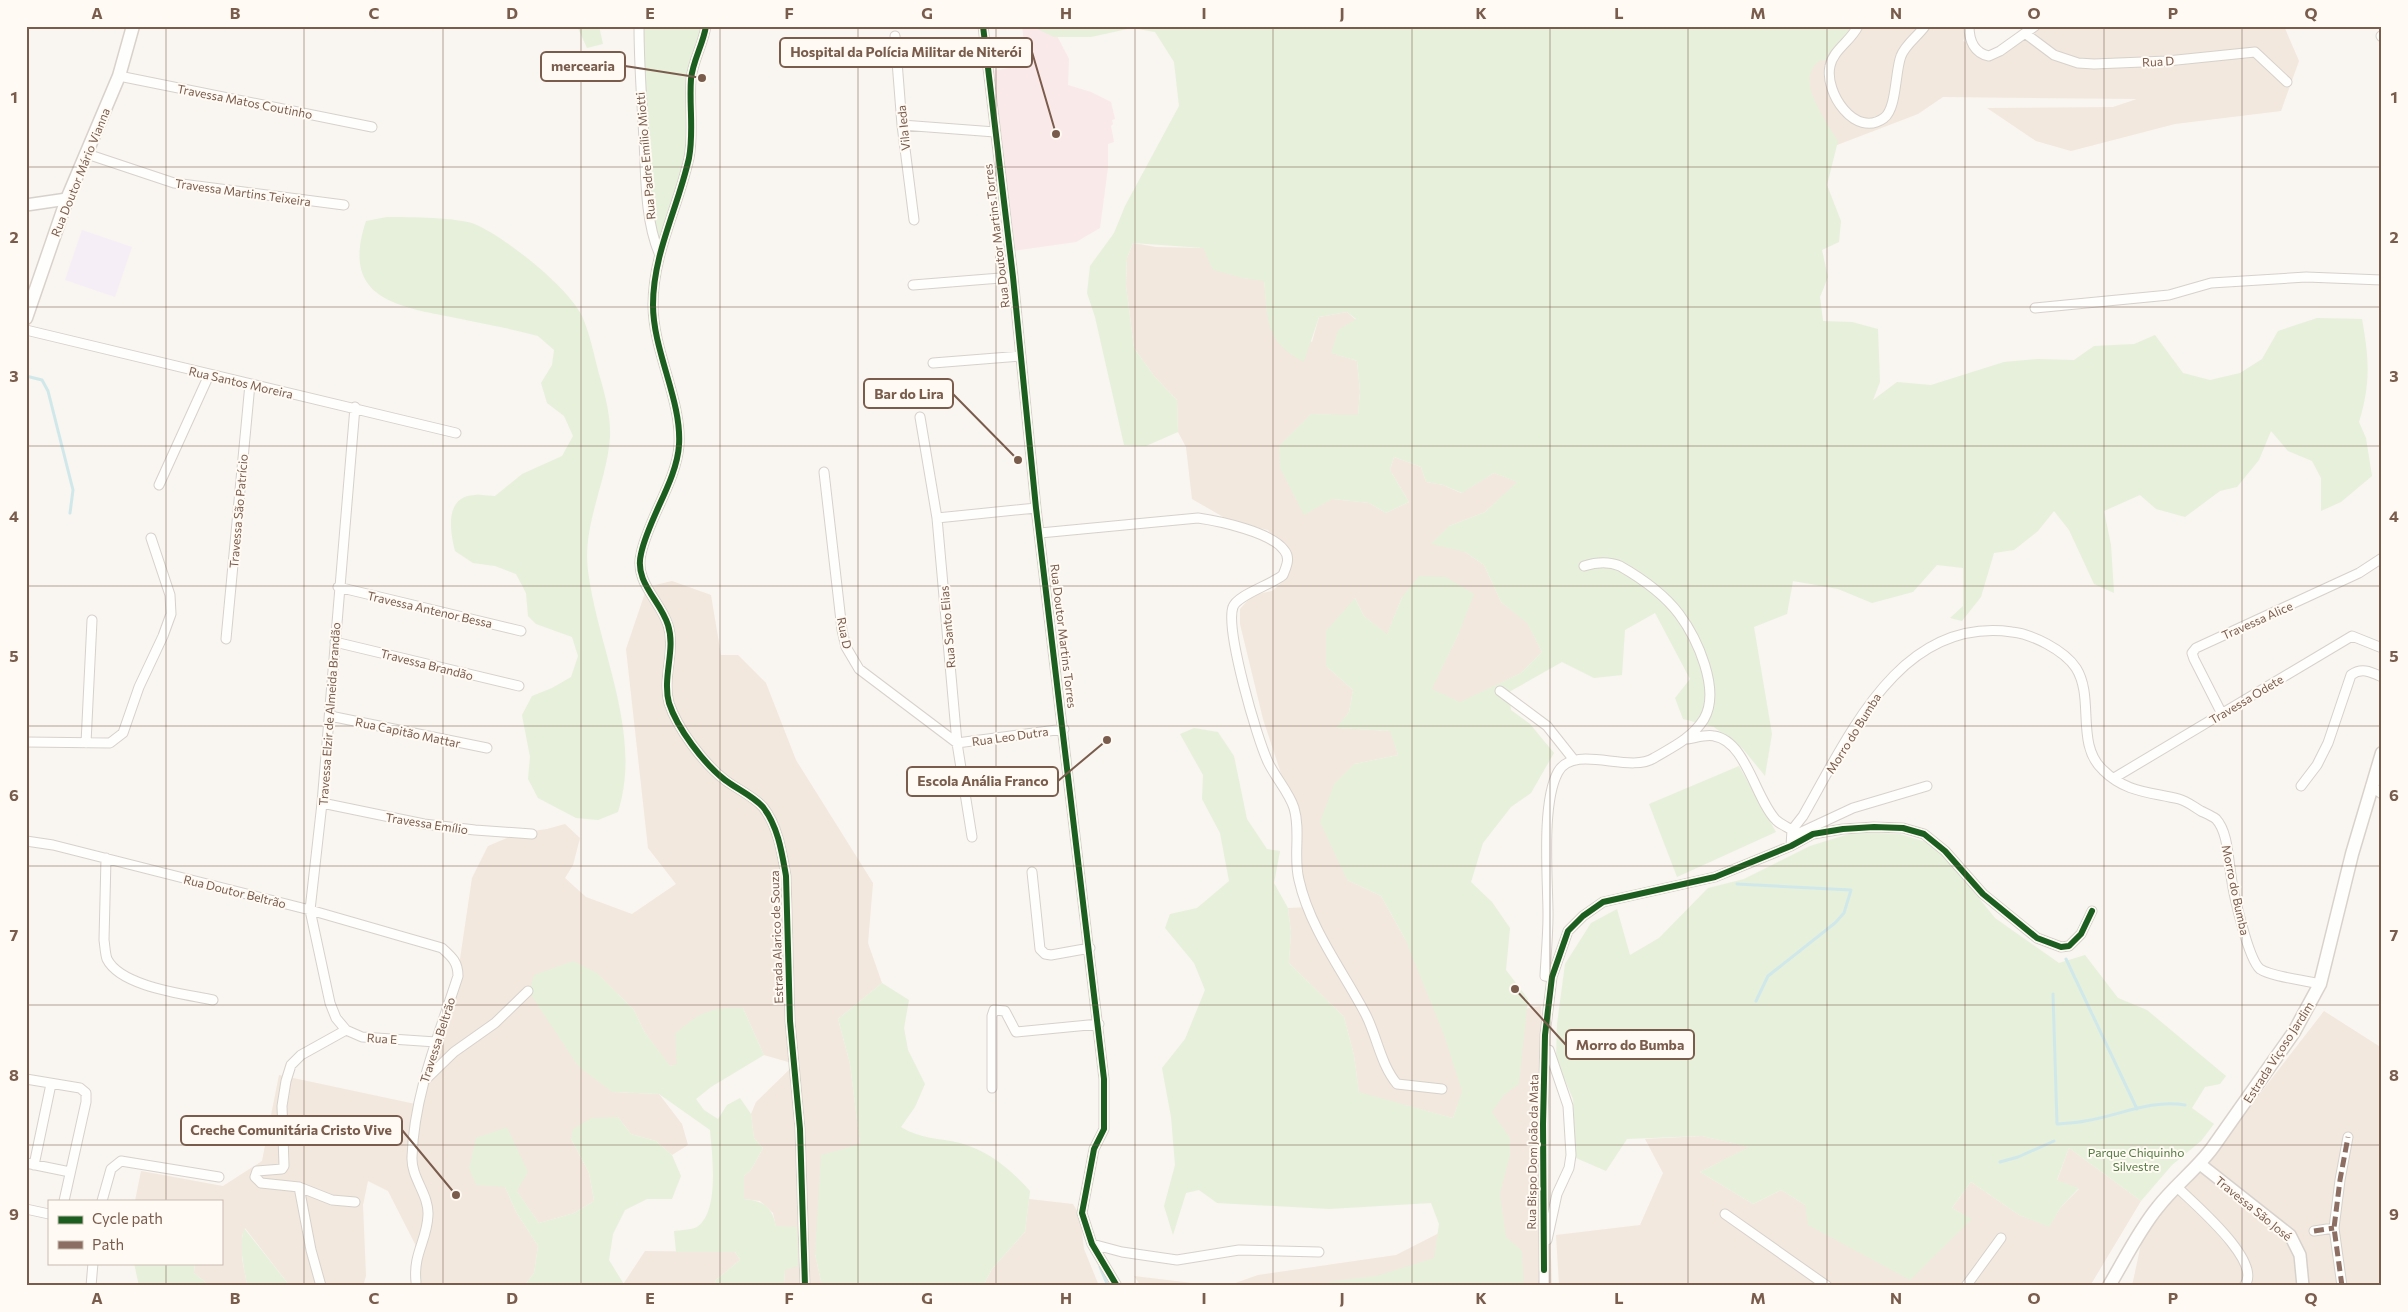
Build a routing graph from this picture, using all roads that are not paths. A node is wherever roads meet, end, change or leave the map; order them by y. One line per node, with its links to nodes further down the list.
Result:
1 (133, 26): 11 (main road, Rua Doutor Mário Vianna)
2 (639, 26): 21 (street, Rua Padre Emílio Miotti)
3 (706, 26): 21 (street, Estrada Alarico de Souza)
4 (983, 26): 15 (street, Rua Doutor Martins Torres)
5 (1858, 26): 6 (street)
6 (1925, 26)
7 (1969, 26): 9 (street)
8 (2035, 26): 9 (street)
9 (2026, 34): 12 (street, Rua D)
10 (895, 36): 13 (street, Vila Ieda)
11 (119, 76): 14 (street, Travessa Matos Coutinho); 16 (main road, Rua Doutor Mário Vianna)
12 (2287, 82)
13 (902, 125): 15 (street); 20 (street, Vila Ieda)
14 (372, 126)
15 (995, 132): 22 (street, Rua Doutor Martins Torres)
16 (87, 154): 17 (main road, Rua Doutor Mário Vianna); 19 (street, Travessa Martins Teixeira)
17 (67, 199): 18 (street); 26 (main road, Rua Doutor Mário Vianna)
18 (26, 205)
19 (344, 205)
20 (914, 220)
21 (659, 254): 115 (street, Estrada Alarico de Souza)
22 (1013, 277): 24 (street); 28 (street, Rua Doutor Martins Torres)
23 (2382, 280): 25 (street)
24 (913, 286)
25 (2035, 308)
26 (27, 314)
27 (26, 330): 30 (street, Rua Santos Moreira)
28 (1021, 356): 29 (street); 37 (street, Rua Doutor Martins Torres)
29 (933, 363)
30 (209, 374): 31 (street, Rua Santos Moreira); 36 (street)
31 (250, 384): 32 (street, Rua Santos Moreira); 46 (street, Travessa São Patrício)
32 (355, 408): 34 (street, Rua Santos Moreira); 43 (street, Travessa Elzir de Almeida Brandão)
33 (920, 417): 38 (street, Rua Santo Elias)
34 (456, 433)
35 (824, 472): 58 (street, Rua D)
36 (159, 485)
37 (1036, 508): 38 (street); 39 (street, Rua Doutor Martins Torres)
38 (937, 518): 58 (street, Rua Santo Elias)
39 (1040, 533): 54 (street, Rua Doutor Martins Torres); 91 (street)
40 (151, 538): 57 (street)
41 (2382, 558): 52 (street, Travessa Alice)
42 (1584, 566): 55 (street)
43 (338, 588): 45 (street, Travessa Antenor Bessa); 47 (street, Travessa Elzir de Almeida Brandão)
44 (92, 620): 57 (street)
45 (521, 631)
46 (226, 639)
47 (334, 642): 50 (street, Travessa Brandão); 53 (street, Travessa Elzir de Almeida Brandão)
48 (2382, 648): 52 (street, Travessa Odete)
49 (2382, 677): 64 (street)
50 (518, 686)
51 (1500, 691): 61 (street)
52 (2222, 714): 62 (street, Travessa Odete)
53 (330, 716): 59 (street, Rua Capitão Mattar); 67 (street, Travessa Elzir de Almeida Brandão)
54 (1064, 729): 58 (street, Rua Leo Dutra); 78 (street, Rua Doutor Martins Torres)
55 (1687, 739): 61 (street); 68 (street)
56 (26, 742): 57 (street)
57 (86, 743)
58 (957, 743): 70 (street, Rua Santo Elias)
59 (487, 748)
60 (2382, 753): 65 (main road, Estrada Viçoso Jardim)
61 (1574, 760): 79 (street)
62 (2114, 778): 68 (street, Morro do Bumba); 80 (street, Morro do Bumba)
63 (1927, 786): 68 (street)
64 (2300, 786)
65 (2371, 786): 66 (street); 80 (main road, Estrada Viçoso Jardim)
66 (2382, 794)
67 (322, 804): 69 (street, Travessa Emílio); 75 (street, Travessa Elzir de Almeida Brandão)
68 (1793, 833): 72 (street, Morro do Bumba)
69 (532, 834)
70 (972, 837)
71 (26, 841): 73 (street, Rua Doutor Beltrão)
72 (1791, 846): 76 (street); 79 (street)
73 (106, 858): 75 (street, Rua Doutor Beltrão); 82 (street)
74 (1032, 872): 78 (street)
75 (310, 910): 77 (street, Rua Doutor Beltrão); 84 (street, Travessa Elzir de Almeida Brandão)
76 (2092, 911)
77 (442, 948): 86 (street, Travessa Beltrão)
78 (1090, 948): 83 (street, Rua Doutor Martins Torres)
79 (1552, 977): 85 (street)
80 (2320, 984): 94 (main road, Estrada Viçoso Jardim)
81 (528, 991): 88 (street)
82 (213, 1000)
83 (1099, 1024): 90 (street); 108 (street, Rua Doutor Martins Torres)
84 (346, 1030): 86 (street, Rua E); 97 (street)
85 (1545, 1036): 111 (street, Rua Bispo Dom João da Mata); 111 (street, Rua Bispo Dom João da Mata)
86 (436, 1042): 88 (street, Travessa Beltrão)
87 (26, 1079): 89 (street)
88 (423, 1081): 112 (street, Travessa Beltrão)
89 (51, 1084): 93 (street); 95 (street)
90 (992, 1088)
91 (1442, 1089)
92 (2348, 1137): 105 (street)
93 (30, 1164): 95 (street)
94 (2200, 1164): 98 (main road, Estrada Viçoso Jardim); 122 (street, Travessa São José)
95 (70, 1172): 99 (street)
96 (219, 1177): 100 (street)
97 (299, 1187): 101 (street); 114 (street)
98 (2177, 1187): 120 (main road, Estrada Viçoso Jardim); 121 (street)
99 (64, 1200)
100 (102, 1200)
101 (355, 1202)
102 (26, 1209): 103 (street)
103 (48, 1214)
104 (1725, 1214): 118 (street)
105 (2334, 1228): 106 (street); 123 (street)
106 (2314, 1231)
107 (2001, 1238): 119 (street)
108 (1092, 1244): 109 (street); 116 (street, Rua Doutor Martins Torres)
109 (1319, 1252)
110 (93, 1264): 113 (street)
111 (1544, 1270): 117 (street, Rua Bispo Dom João da Mata)
112 (416, 1282)
113 (91, 1286)
114 (321, 1286)
115 (805, 1286)
116 (1117, 1286)
117 (1544, 1286)
118 (1826, 1286)
119 (1966, 1286)
120 (2109, 1286)
121 (2244, 1286)
122 (2302, 1286)
123 (2342, 1286)

